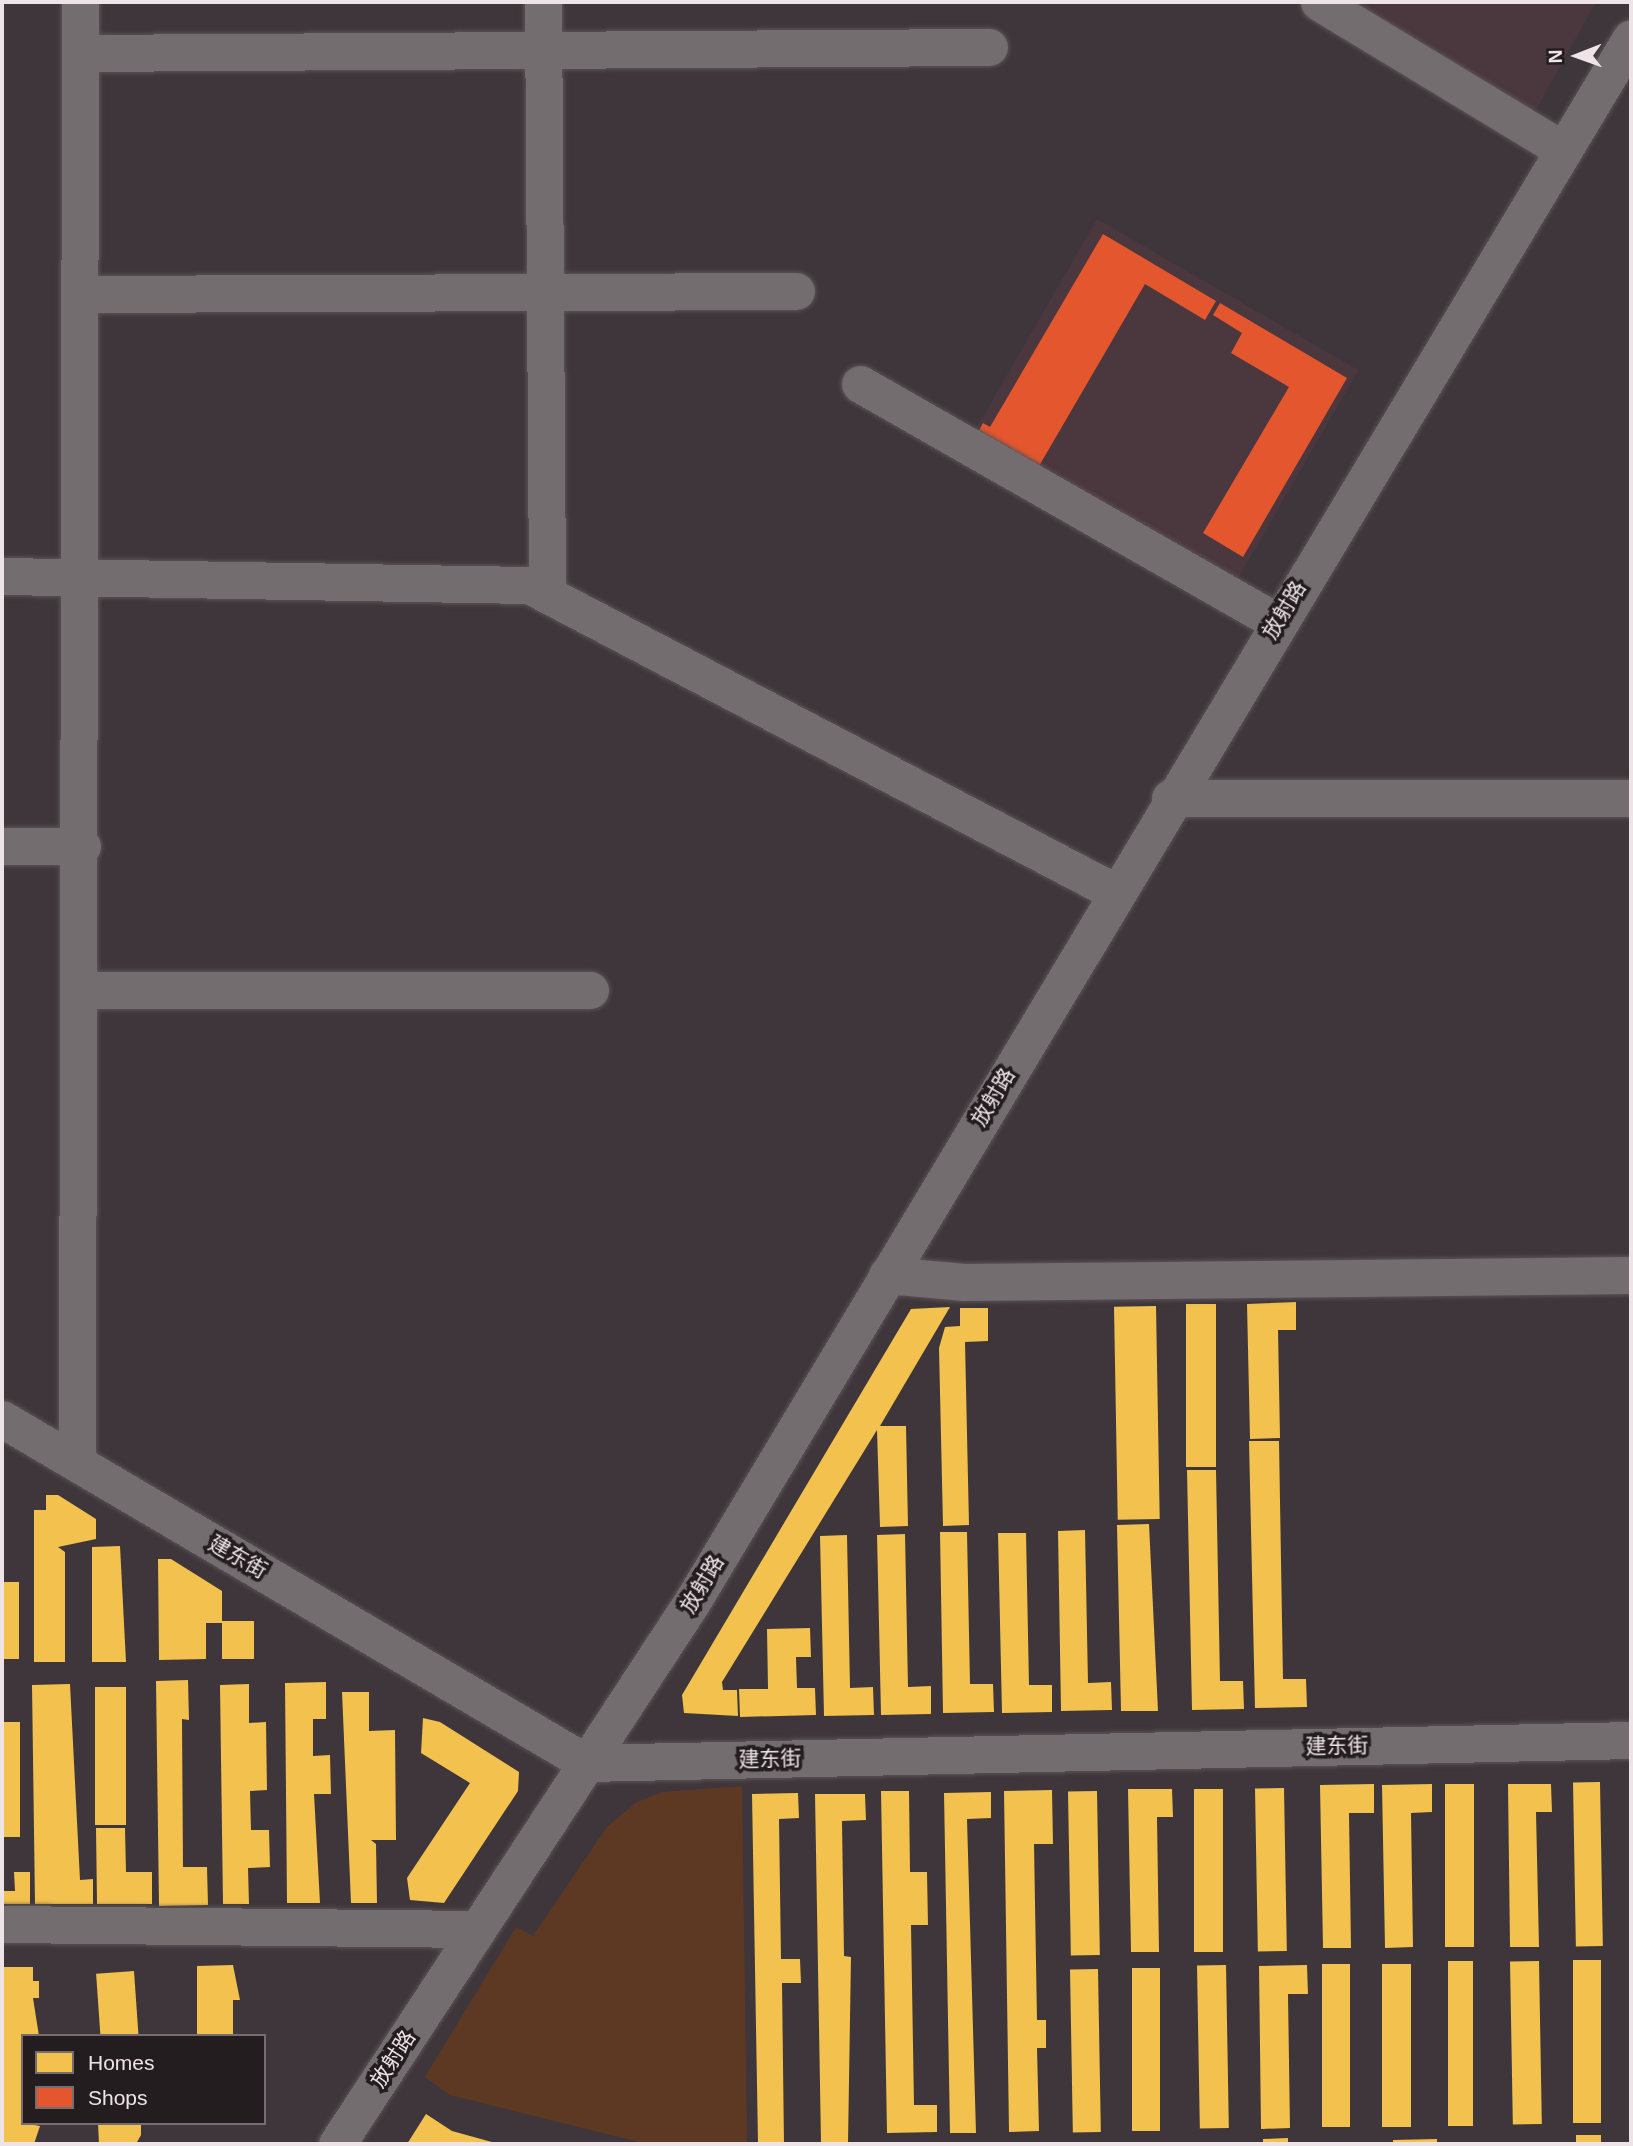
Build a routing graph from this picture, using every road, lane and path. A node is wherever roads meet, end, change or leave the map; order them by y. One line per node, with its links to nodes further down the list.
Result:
1 (80, 2): 7 (street)
2 (543, 2): 5 (street)
3 (1319, 2): 8 (street)
4 (1631, 38): 8 (street, 放射路)
5 (543, 47): 6 (street); 7 (street); 10 (street)
6 (989, 47)
7 (80, 53): 11 (street)
8 (1563, 150): 16 (street, 放射路)
9 (796, 291): 10 (street)
10 (545, 292): 11 (street); 15 (street)
11 (80, 294): 14 (street)
12 (860, 384): 16 (street)
13 (2, 576): 14 (street)
14 (81, 577): 15 (street); 20 (street)
15 (547, 593): 21 (street)
16 (1277, 622): 17 (street, 放射路)
17 (1170, 798): 18 (street); 21 (street, 放射路)
18 (1631, 798)
19 (2, 846): 20 (street)
20 (82, 846): 22 (street)
21 (1115, 892): 24 (street, 放射路)
22 (82, 990): 23 (street); 27 (street)
23 (590, 990)
24 (887, 1275): 25 (street); 29 (street, 放射路)
25 (1631, 1275)
26 (2, 1419): 27 (street, 建东街)
27 (77, 1463): 29 (street, 建东街)
28 (1631, 1740): 29 (street, 建东街)
29 (587, 1763): 31 (street, 放射路)
30 (2, 1924): 31 (street)
31 (478, 1929): 32 (street, 放射路)
32 (337, 2144)

